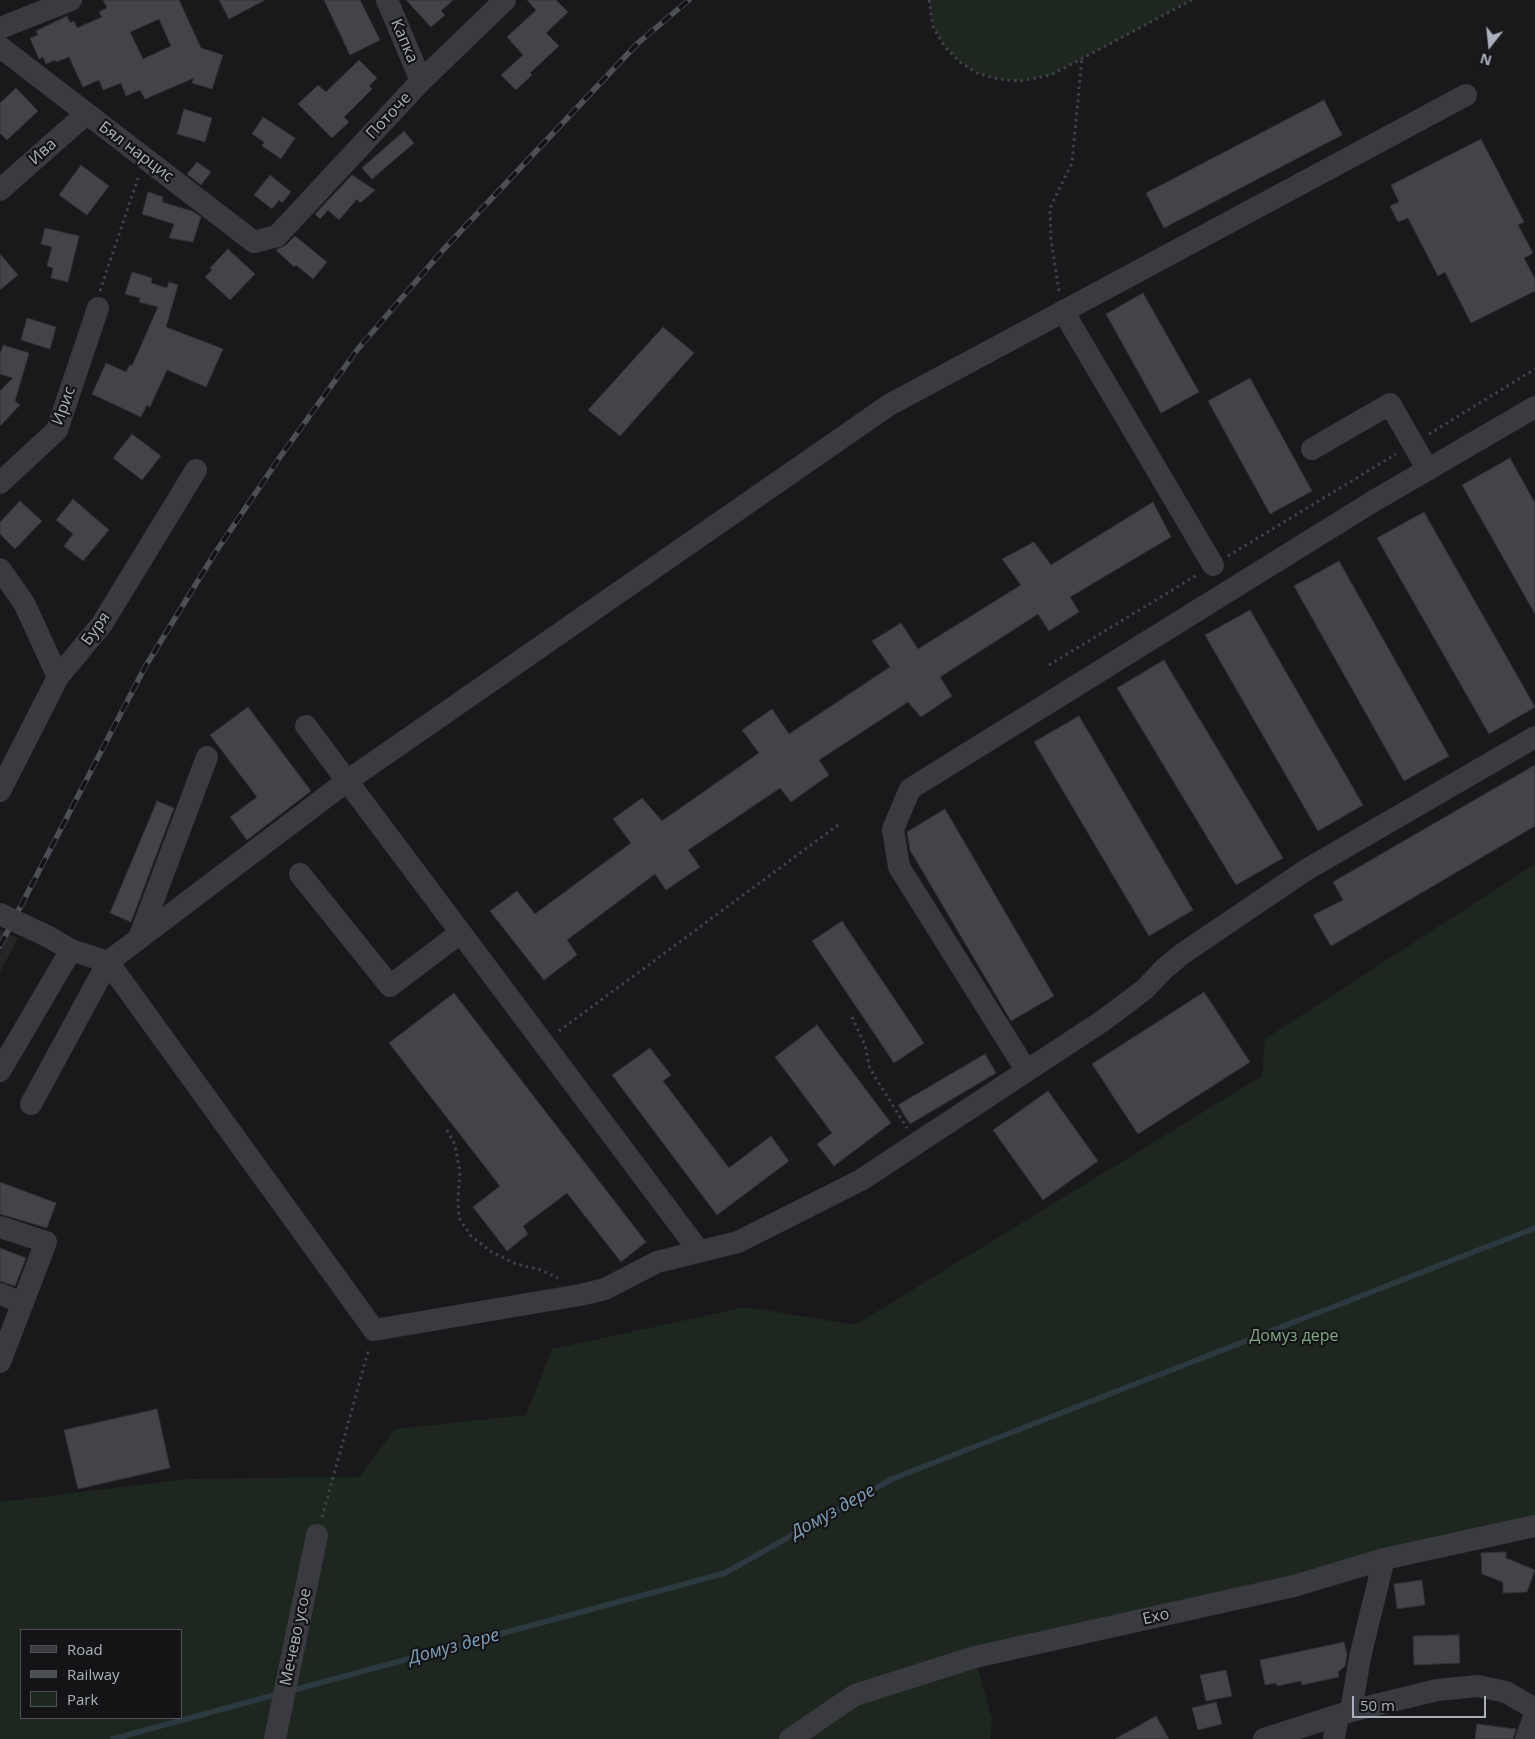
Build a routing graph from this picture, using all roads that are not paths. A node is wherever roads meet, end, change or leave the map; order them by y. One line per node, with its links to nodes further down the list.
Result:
1 (71, 0): 4 (street)
2 (387, 0): 6 (street, Капка)
3 (505, 0): 6 (street, Поточе)
4 (0, 28)
5 (0, 47): 8 (street, Бял нарцис)
6 (421, 81): 10 (street, Поточе)
7 (1466, 95): 12 (street)
8 (86, 114): 9 (street, Ива); 10 (street, Бял нарцис)
9 (0, 190)
10 (276, 236)
11 (98, 308): 17 (street, Ирис)
12 (1063, 311): 18 (street); 24 (street)
13 (1535, 407): 16 (street)
14 (1312, 449): 16 (street)
15 (196, 470): 20 (street, Буря)
16 (1428, 470): 33 (street)
17 (0, 483)
18 (1213, 566)
19 (0, 569): 20 (street)
20 (58, 678): 25 (street, Буря)
21 (306, 726): 24 (street)
22 (1535, 737): 33 (street)
23 (207, 756): 29 (street)
24 (347, 780): 28 (street); 29 (street)
25 (0, 791)
26 (300, 874): 28 (street)
27 (0, 914): 30 (street, bridge)
28 (460, 933): 36 (street)
29 (139, 938): 31 (street)
30 (71, 950): 31 (street); 32 (street)
31 (108, 962): 34 (street); 36 (street)
32 (0, 1070)
33 (1026, 1070): 36 (street)
34 (31, 1104)
35 (0, 1228): 38 (street)
36 (698, 1251)
37 (0, 1294): 38 (street)
38 (24, 1303): 39 (street)
39 (0, 1363)
40 (1535, 1526): 42 (street, Ехо)
41 (317, 1535): 46 (street, Мечево усое)
42 (1384, 1559): 44 (street); 47 (street, Ехо)
43 (1535, 1709): 44 (street)
44 (1344, 1713): 48 (street); 49 (street)
45 (1535, 1714): 50 (street)
46 (275, 1739)
47 (790, 1739)
48 (1264, 1739)
49 (1334, 1739)
50 (1526, 1739)

